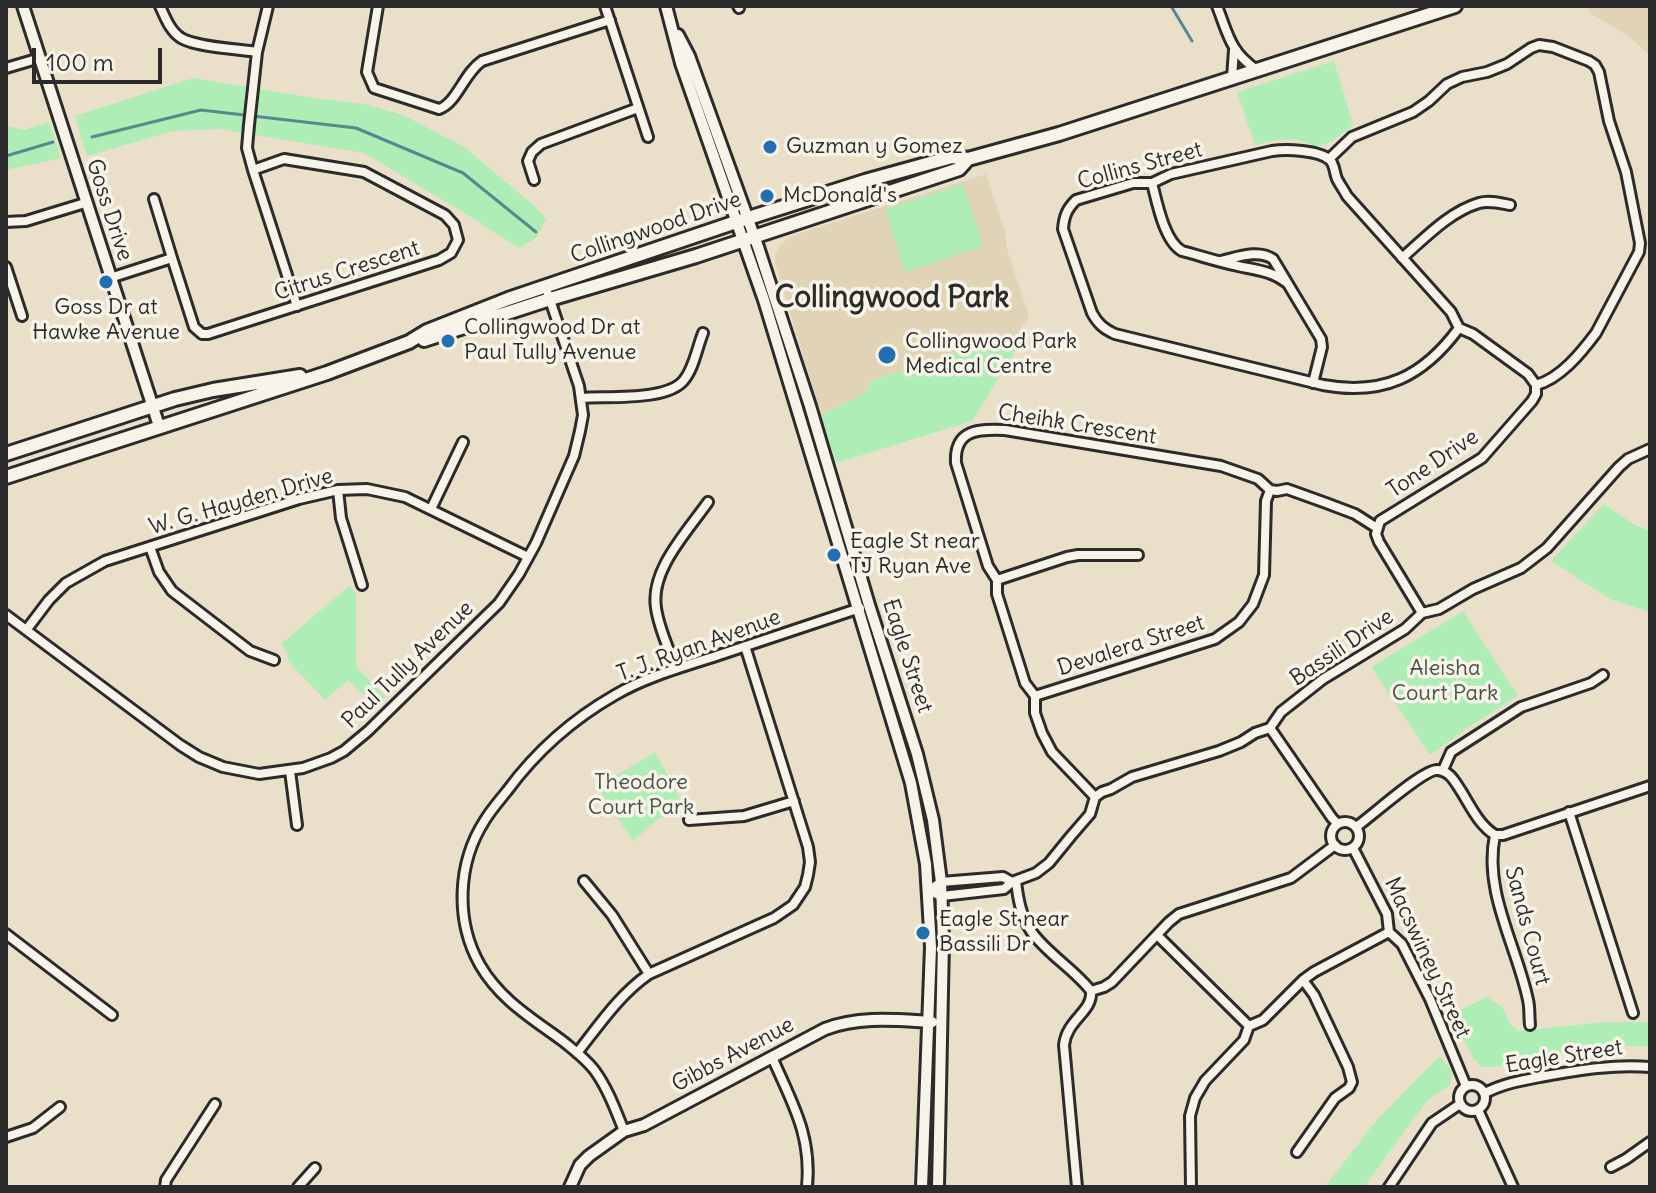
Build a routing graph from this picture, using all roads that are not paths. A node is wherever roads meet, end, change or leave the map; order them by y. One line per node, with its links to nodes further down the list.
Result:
1 (23, 6): 12 (street, Goss Drive)
2 (160, 6): 11 (street)
3 (268, 6): 11 (street)
4 (378, 6): 9 (street)
5 (605, 6): 9 (street)
6 (666, 6): 26 (street, Eagle Street)
7 (1217, 6): 10 (street)
8 (1455, 6): 14 (main road, Collingwood Drive)
9 (610, 20): 16 (street)
10 (1234, 50): 14 (street); 15 (street)
11 (257, 52): 20 (street)
12 (40, 58): 13 (street); 24 (street, Goss Drive)
13 (6, 68)
14 (1257, 70): 15 (main road, Collingwood Drive)
15 (1232, 78): 18 (main road, Collingwood Drive)
16 (638, 108): 17 (street); 21 (street)
17 (648, 137)
18 (968, 159): 26 (main road, Collingwood Drive); 28 (main road, Collingwood Drive)
19 (1329, 159): 22 (street, Collins Street); 30 (street); 42 (street, Tone Drive)
20 (253, 170): 36 (street); 36 (street, Citrus Crescent)
21 (534, 180)
22 (1152, 183): 31 (street); 41 (street, Collins Street)
23 (154, 199): 29 (street)
24 (85, 203): 27 (street); 33 (street, Goss Drive)
25 (1510, 205): 30 (street)
26 (742, 220): 28 (street, Eagle Street); 35 (main road, Collingwood Drive)
27 (6, 222)
28 (749, 238): 35 (main road, Collingwood Drive); 60 (street, Eagle Street); 61 (street, Eagle Street)
29 (172, 258): 33 (street); 36 (street, Citrus Crescent)
30 (1402, 258): 38 (street)
31 (1221, 261): 34 (street); 34 (street)
32 (6, 267): 37 (street)
33 (110, 278): 44 (street, Goss Drive)
34 (1288, 284): 41 (street)
35 (548, 293): 40 (main road, Collingwood Drive); 43 (street, Paul Tully Avenue)
36 (297, 306)
37 (22, 316)
38 (1459, 328): 41 (street, Collins Street); 42 (street)
39 (703, 333): 43 (street)
40 (327, 373): 44 (main road, Collingwood Drive); 45 (main road, Collingwood Drive)
41 (1313, 383)
42 (1536, 385): 54 (street, Tone Drive)
43 (582, 398): 57 (street, Paul Tully Avenue)
44 (152, 406): 45 (street, Goss Drive); 48 (main road, Collingwood Drive)
45 (159, 426): 49 (main road, Collingwood Drive)
46 (463, 442): 53 (street)
47 (1650, 449): 62 (street, Bassili Drive)
48 (6, 454)
49 (6, 477)
50 (338, 490): 53 (street, W. G. Hayden Drive); 55 (street, W. G. Hayden Drive); 59 (street)
51 (1270, 490): 54 (street, Cheihk Crescent); 58 (street, Cheihk Crescent); 69 (street, Devalera Street)
52 (708, 502): 67 (street)
53 (431, 509): 57 (street, W. G. Hayden Drive)
54 (1377, 528): 62 (street, Tone Drive)
55 (150, 547): 64 (street, W. G. Hayden Drive); 66 (street)
56 (1138, 555): 58 (street)
57 (528, 557): 72 (street, Paul Tully Avenue)
58 (997, 580): 69 (street, Cheihk Crescent)
59 (362, 585)
60 (869, 605): 61 (street, T. J. Ryan Avenue); 85 (street, Eagle Street)
61 (858, 609): 65 (street, T. J. Ryan Avenue); 87 (street, Eagle Street)
62 (1422, 613): 70 (street, Bassili Drive)
63 (6, 615): 64 (street, Paul Tully Avenue)
64 (27, 629): 72 (street, Paul Tully Avenue)
65 (745, 646): 67 (street, T. J. Ryan Avenue); 75 (street)
66 (274, 660)
67 (676, 669): 101 (street, T. J. Ryan Avenue)
68 (1603, 675): 71 (street)
69 (1035, 696): 74 (street, Cheihk Crescent)
70 (1270, 728): 74 (street, Bassili Drive); 78 (street)
71 (1443, 770): 80 (street); 81 (street)
72 (290, 771): 79 (street)
73 (1650, 786): 76 (street)
74 (1095, 797): 86 (street)
75 (794, 801): 77 (street); 92 (street)
76 (1569, 812): 81 (street); 95 (street)
77 (689, 820)
78 (1338, 824): 80 (street); 82 (street)
79 (297, 825)
80 (1356, 827): 83 (street)
81 (1495, 835): 99 (street, Sands Court)
82 (1335, 845): 83 (street); 91 (street)
83 (1353, 848): 89 (street, Macswiney Street)
84 (584, 881): 92 (street)
85 (941, 882): 86 (street); 87 (street); 88 (street, Eagle Street)
86 (1014, 882): 88 (street); 94 (street)
87 (928, 891): 88 (street); 97 (street, Eagle Street)
88 (942, 896): 98 (street, Eagle Street)
89 (1389, 932): 93 (street); 104 (street, Macswiney Street)
90 (6, 934): 96 (street)
91 (1157, 935): 94 (street); 100 (street)
92 (649, 974): 101 (street)
93 (1303, 980): 100 (street); 113 (street)
94 (1091, 991): 122 (street)
95 (1633, 1013)
96 (112, 1015)
97 (928, 1022): 98 (street, Gibbs Avenue); 102 (street, Gibbs Avenue); 120 (street, Eagle Street)
98 (942, 1022): 121 (street, Eagle Street)
99 (1530, 1025)
100 (1249, 1026): 123 (street)
101 (577, 1053): 110 (street, T. J. Ryan Avenue)
102 (772, 1057): 110 (street, Gibbs Avenue); 119 (street)
103 (1650, 1067): 105 (street, Eagle Street)
104 (1466, 1086): 105 (street); 107 (street)
105 (1485, 1093): 109 (street)
106 (215, 1104): 116 (street)
107 (1460, 1104): 109 (street); 124 (street)
108 (60, 1107): 111 (street)
109 (1478, 1110): 125 (street)
110 (624, 1131): 118 (street, Gibbs Avenue)
111 (6, 1137)
112 (1650, 1142): 114 (street)
113 (1297, 1152)
114 (1611, 1167)
115 (315, 1168): 117 (street)
116 (165, 1187)
117 (298, 1187)
118 (570, 1187)
119 (807, 1187)
120 (922, 1187)
121 (938, 1187)
122 (1077, 1187)
123 (1191, 1187)
124 (1389, 1187)
125 (1513, 1187)

